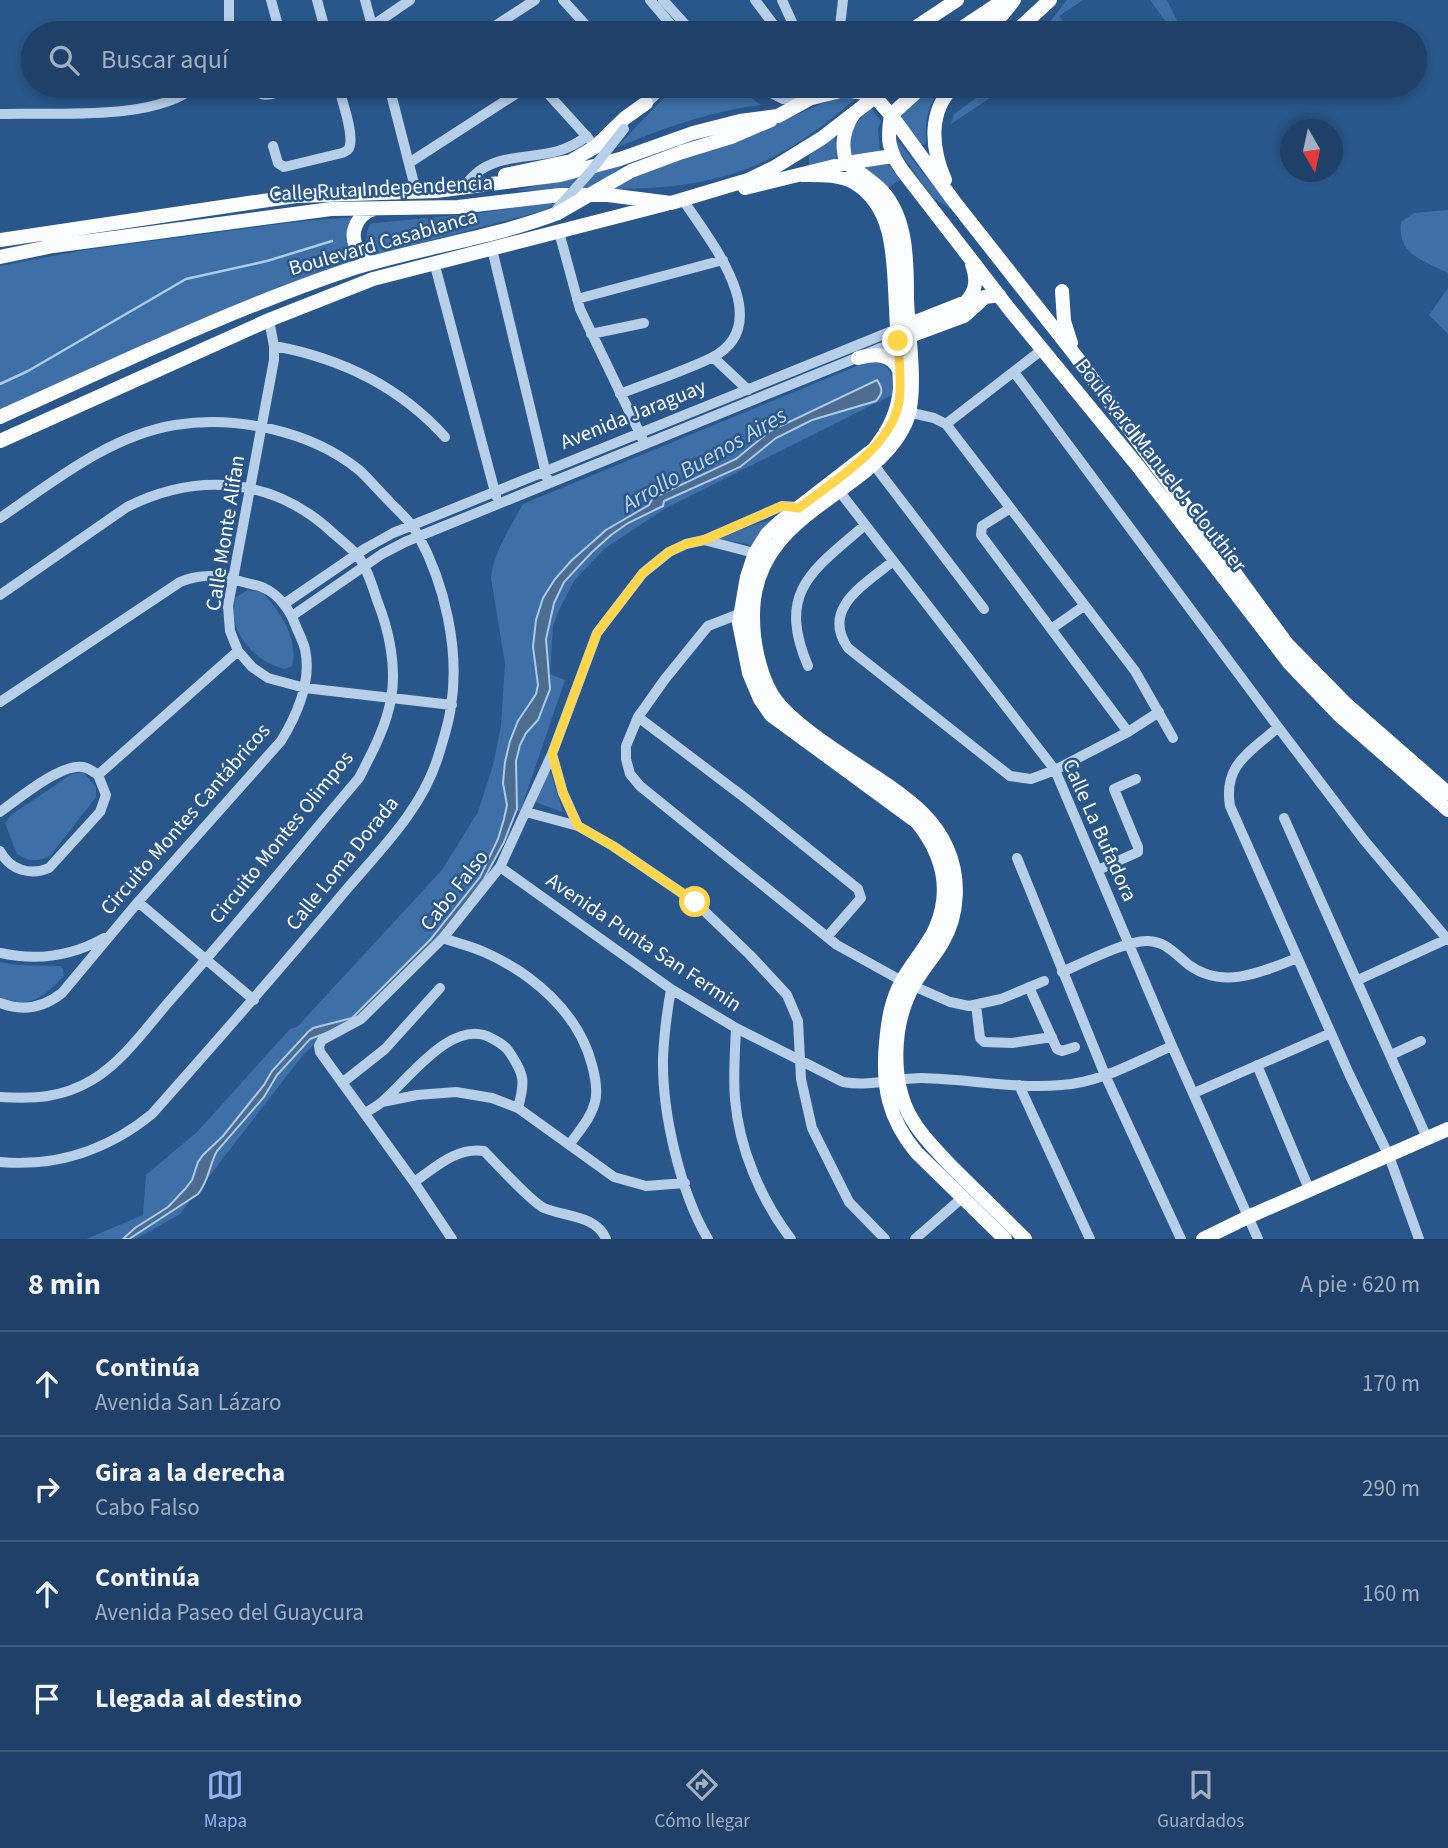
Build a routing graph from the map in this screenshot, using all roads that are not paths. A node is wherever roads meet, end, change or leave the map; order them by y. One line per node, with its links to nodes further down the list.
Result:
1 (229, 0): 17 (street)
2 (271, 0): 18 (street)
3 (317, 0): 19 (street)
4 (365, 0): 20 (street)
5 (410, 0): 21 (street)
6 (536, 0): 22 (street)
7 (563, 0): 23 (street)
8 (650, 0): 24 (street)
9 (663, 0): 25 (street)
10 (755, 0): 26 (street)
11 (782, 0): 27 (street)
12 (843, 0): 28 (street)
13 (957, 0): 29 (main road)
14 (1004, 0): 30 (main road)
15 (1014, 0): 31 (main road)
16 (1050, 0): 32 (main road)
17 (229, 21)
18 (277, 21)
19 (323, 21)
20 (371, 21)
21 (384, 21)
22 (511, 21)
23 (582, 21)
24 (668, 21)
25 (682, 21)
26 (772, 21)
27 (792, 21)
28 (841, 21)
29 (925, 21)
30 (972, 21)
31 (995, 21)
32 (1027, 21)
33 (179, 98): 48 (street)
34 (341, 98): 52 (street)
35 (392, 98): 54 (street)
36 (510, 98): 54 (street)
37 (552, 98): 51 (street)
38 (646, 98): 46 (street)
39 (651, 98): 46 (street)
40 (781, 98): 41 (street)
41 (812, 98): 50 (main road)
42 (873, 98): 47 (main road)
43 (875, 98): 49 (main road, Boulevard Manuel J. Clouthier)
44 (910, 98): 49 (main road)
45 (945, 98): 62 (main road)
46 (648, 101): 51 (main road); 66 (street, bridge)
47 (854, 113): 55 (main road); 58 (main road)
48 (0, 114)
49 (891, 115): 53 (main road); 62 (main road, Boulevard Manuel J. Clouthier)
50 (778, 116): 57 (main road); 66 (main road, Boulevard Casablanca, bridge)
51 (591, 141): 57 (main road); 60 (street)
52 (273, 146)
53 (892, 156): 55 (main road); 59 (main road, Boulevard Manuel J. Clouthier)
54 (410, 163): 61 (street)
55 (847, 163): 56 (main road); 64 (main road)
56 (802, 175): 58 (main road); 83 (main road)
57 (481, 185): 60 (main road, Calle Ruta Independencia)
58 (723, 187): 63 (main road, Calle Ruta Independencia)
59 (914, 187): 64 (main road); 72 (main road, Boulevard Manuel J. Clouthier)
60 (462, 188): 61 (main road, Calle Ruta Independencia)
61 (416, 191): 67 (main road); 69 (main road, Calle Ruta Independencia)
62 (953, 200): 87 (main road, Boulevard Manuel J. Clouthier)
63 (677, 201): 65 (main road, Calle Ruta Independencia); 68 (main road, Boulevard Casablanca); 73 (street)
64 (891, 202): 83 (main road)
65 (378, 207): 67 (main road, Calle Ruta Independencia); 75 (main road)
66 (557, 211): 75 (main road, Boulevard Casablanca)
67 (180, 228): 71 (main road, Calle Ruta Independencia)
68 (559, 232): 70 (main road, Boulevard Casablanca); 78 (street)
69 (0, 240)
70 (492, 249): 74 (main road, Boulevard Casablanca); 103 (street)
71 (0, 257)
72 (970, 259): 77 (main road, Boulevard Manuel J. Clouthier); 79 (main road)
73 (723, 260): 78 (street); 88 (street)
74 (434, 262): 80 (main road, Boulevard Casablanca); 107 (street)
75 (371, 263): 95 (main road, Boulevard Casablanca)
76 (1062, 291): 87 (main road)
77 (999, 295): 79 (main road, Avenida Jaraguay); 86 (main road, Boulevard Manuel J. Clouthier)
78 (577, 299): 84 (street)
79 (972, 302): 81 (main road, Avenida Jaraguay); 83 (main road, Avenida Jaraguay)
80 (269, 320): 85 (street, Calle Monte Alifan); 100 (main road, Boulevard Casablanca)
81 (952, 321): 83 (main road, Avenida Jaraguay); 90 (main road)
82 (645, 323): 84 (street)
83 (903, 333): 89 (street, Avenida Jaraguay); 90 (main road); 92 (street, Avenida Jaraguay)
84 (591, 334): 93 (street)
85 (274, 346): 97 (street, Calle Monte Alifan); 99 (street)
86 (1043, 349): 91 (street); 144 (main road, Boulevard Manuel J. Clouthier)
87 (1075, 355): 143 (main road, Boulevard Manuel J. Clouthier)
88 (713, 357): 92 (street); 93 (street)
89 (858, 358): 90 (main road); 101 (street, Avenida Jaraguay)
90 (905, 372): 94 (main road)
91 (1014, 372): 96 (street); 136 (street)
92 (748, 390): 98 (street, Avenida Jaraguay)
93 (620, 394): 98 (street)
94 (902, 411): 96 (street); 102 (main road); 105 (main road)
95 (0, 417)
96 (946, 424): 110 (street)
97 (262, 428): 106 (street, Calle Monte Alifan); 111 (street, Calle Loma Dorada); 112 (street, Calle Loma Dorada)
98 (640, 434): 101 (street); 103 (street, Avenida Jaraguay)
99 (445, 437)
100 (0, 441)
101 (645, 446): 104 (street, Avenida Jaraguay)
102 (874, 465): 105 (main road); 124 (street)
103 (545, 471): 104 (street); 107 (street, Avenida Jaraguay)
104 (550, 484): 108 (street, Avenida Jaraguay)
105 (836, 487): 109 (main road); 113 (street, Calle La Bufadora); 116 (main road)
106 (249, 488): 117 (street, Circuito Montes Olimpos); 120 (street, Calle Monte Alifan); 121 (street, Circuito Montes Olimpos)
107 (495, 491): 108 (street); 112 (street, Avenida Jaraguay)
108 (499, 504): 114 (street, Avenida Jaraguay)
109 (799, 508): 115 (street, Cabo Falso); 116 (main road)
110 (1009, 509): 123 (street); 127 (street)
111 (0, 518)
112 (412, 525): 114 (street, Calle Loma Dorada); 117 (street, Avenida Jaraguay)
113 (865, 525): 118 (street, Calle La Bufadora); 129 (street)
114 (419, 536): 119 (street, Avenida Jaraguay); 133 (street, Calle Loma Dorada)
115 (704, 540): 116 (street); 139 (street, Cabo Falso)
116 (761, 554): 125 (main road); 165 (main road)
117 (357, 555): 119 (street, Circuito Montes Olimpos); 122 (street, Avenida Jaraguay)
118 (893, 561): 140 (street, Calle La Bufadora); 140 (street)
119 (364, 566): 126 (street, Avenida Jaraguay); 131 (street, Circuito Montes Olimpos)
120 (234, 579): 122 (street, Circuito Montes Cantábricos); 128 (street, Calle Monte Alifan); 132 (street, Circuito Montes Cantábricos)
121 (0, 595)
122 (284, 604): 126 (street, Circuito Montes Cantábricos)
123 (1084, 606): 127 (street); 134 (street)
124 (984, 609)
125 (739, 614): 135 (street); 165 (main road)
126 (292, 617): 130 (street, Circuito Montes Cantábricos)
127 (1051, 629): 137 (street)
128 (238, 651): 130 (street); 141 (street)
129 (808, 666)
130 (304, 688): 131 (street); 153 (street, Circuito Montes Cantábricos)
131 (391, 698): 133 (street); 161 (street, Circuito Montes Olimpos)
132 (0, 702)
133 (452, 705): 169 (street, Calle Loma Dorada)
134 (1159, 712): 137 (street); 138 (street)
135 (638, 717): 155 (street); 155 (street)
136 (1278, 727): 157 (street); 160 (street)
137 (1128, 732): 140 (street)
138 (1173, 738)
139 (552, 754): 146 (street, Cabo Falso); 148 (street)
140 (1055, 770): 152 (street, Calle La Bufadora)
141 (98, 775): 145 (street); 149 (street)
142 (1136, 779): 152 (street)
143 (1448, 793)
144 (1448, 810)
145 (0, 811)
146 (526, 812): 148 (street); 151 (street, Cabo Falso)
147 (1284, 818): 163 (street)
148 (578, 826): 179 (street)
149 (0, 851)
150 (1017, 858): 162 (street)
151 (500, 867): 156 (street, Cabo Falso); 168 (street, Avenida Punta San Fermin)
152 (1098, 870): 158 (street, Calle La Bufadora)
153 (138, 902): 154 (street, Circuito Montes Cantábricos); 161 (street)
154 (110, 935): 159 (street, Circuito Montes Cantábricos); 170 (street, Circuito Montes Cantábricos)
155 (827, 937): 165 (street)
156 (443, 938): 183 (street, Cabo Falso); 193 (street)
157 (1448, 939): 163 (street)
158 (1130, 944): 160 (street); 162 (street); 176 (street, Calle La Bufadora)
159 (0, 953)
160 (1297, 958): 173 (street)
161 (207, 959): 169 (street); 187 (street, Circuito Montes Olimpos)
162 (1062, 972): 181 (street)
163 (1358, 980): 178 (street)
164 (1044, 981): 166 (street)
165 (907, 983): 171 (street); 182 (main road); 184 (main road)
166 (1030, 987): 171 (street); 174 (street)
167 (440, 988): 183 (street)
168 (671, 989): 172 (street, Avenida Punta San Fermin); 197 (street)
169 (254, 1000): 195 (street, Calle Loma Dorada)
170 (0, 1003)
171 (976, 1005): 174 (street)
172 (736, 1028): 179 (street, Avenida Punta San Fermin); 204 (street)
173 (1331, 1034): 180 (street); 194 (street)
174 (1052, 1037): 177 (street)
175 (1421, 1041): 178 (street)
176 (1172, 1046): 181 (street, Avenida Punta San Fermin); 186 (street, Calle La Bufadora)
177 (1075, 1047)
178 (1391, 1055): 192 (street)
179 (801, 1062): 184 (street, Avenida Punta San Fermin); 205 (street)
180 (1256, 1065): 186 (street); 198 (street)
181 (1105, 1075): 185 (street, Avenida Punta San Fermin); 210 (street)
182 (899, 1081): 184 (street, Avenida Punta San Fermin); 185 (street, Avenida Punta San Fermin); 208 (main road)
183 (342, 1083): 190 (street, Cabo Falso)
184 (884, 1083): 199 (main road)
185 (1019, 1085): 209 (street)
186 (1194, 1094): 200 (street, Calle La Bufadora)
187 (0, 1097)
188 (383, 1102): 189 (street); 189 (street); 190 (street)
189 (518, 1108): 193 (street)
190 (365, 1113): 196 (street, Cabo Falso)
191 (1448, 1129): 192 (main road)
192 (1427, 1138): 194 (main road)
193 (570, 1144): 197 (street)
194 (1389, 1156): 198 (main road); 213 (street)
195 (0, 1162)
196 (414, 1182): 201 (street, Cabo Falso); 202 (street)
197 (685, 1183): 203 (street)
198 (1309, 1189): 200 (main road)
199 (962, 1198): 206 (street); 207 (main road)
200 (1248, 1217): 211 (main road); 212 (street, Calle La Bufadora)
201 (452, 1239)
202 (606, 1239)
203 (708, 1239)
204 (791, 1239)
205 (885, 1239)
206 (915, 1239)
207 (1004, 1239)
208 (1025, 1239)
209 (1090, 1239)
210 (1181, 1239)
211 (1203, 1239)
212 (1258, 1239)
213 (1419, 1239)

